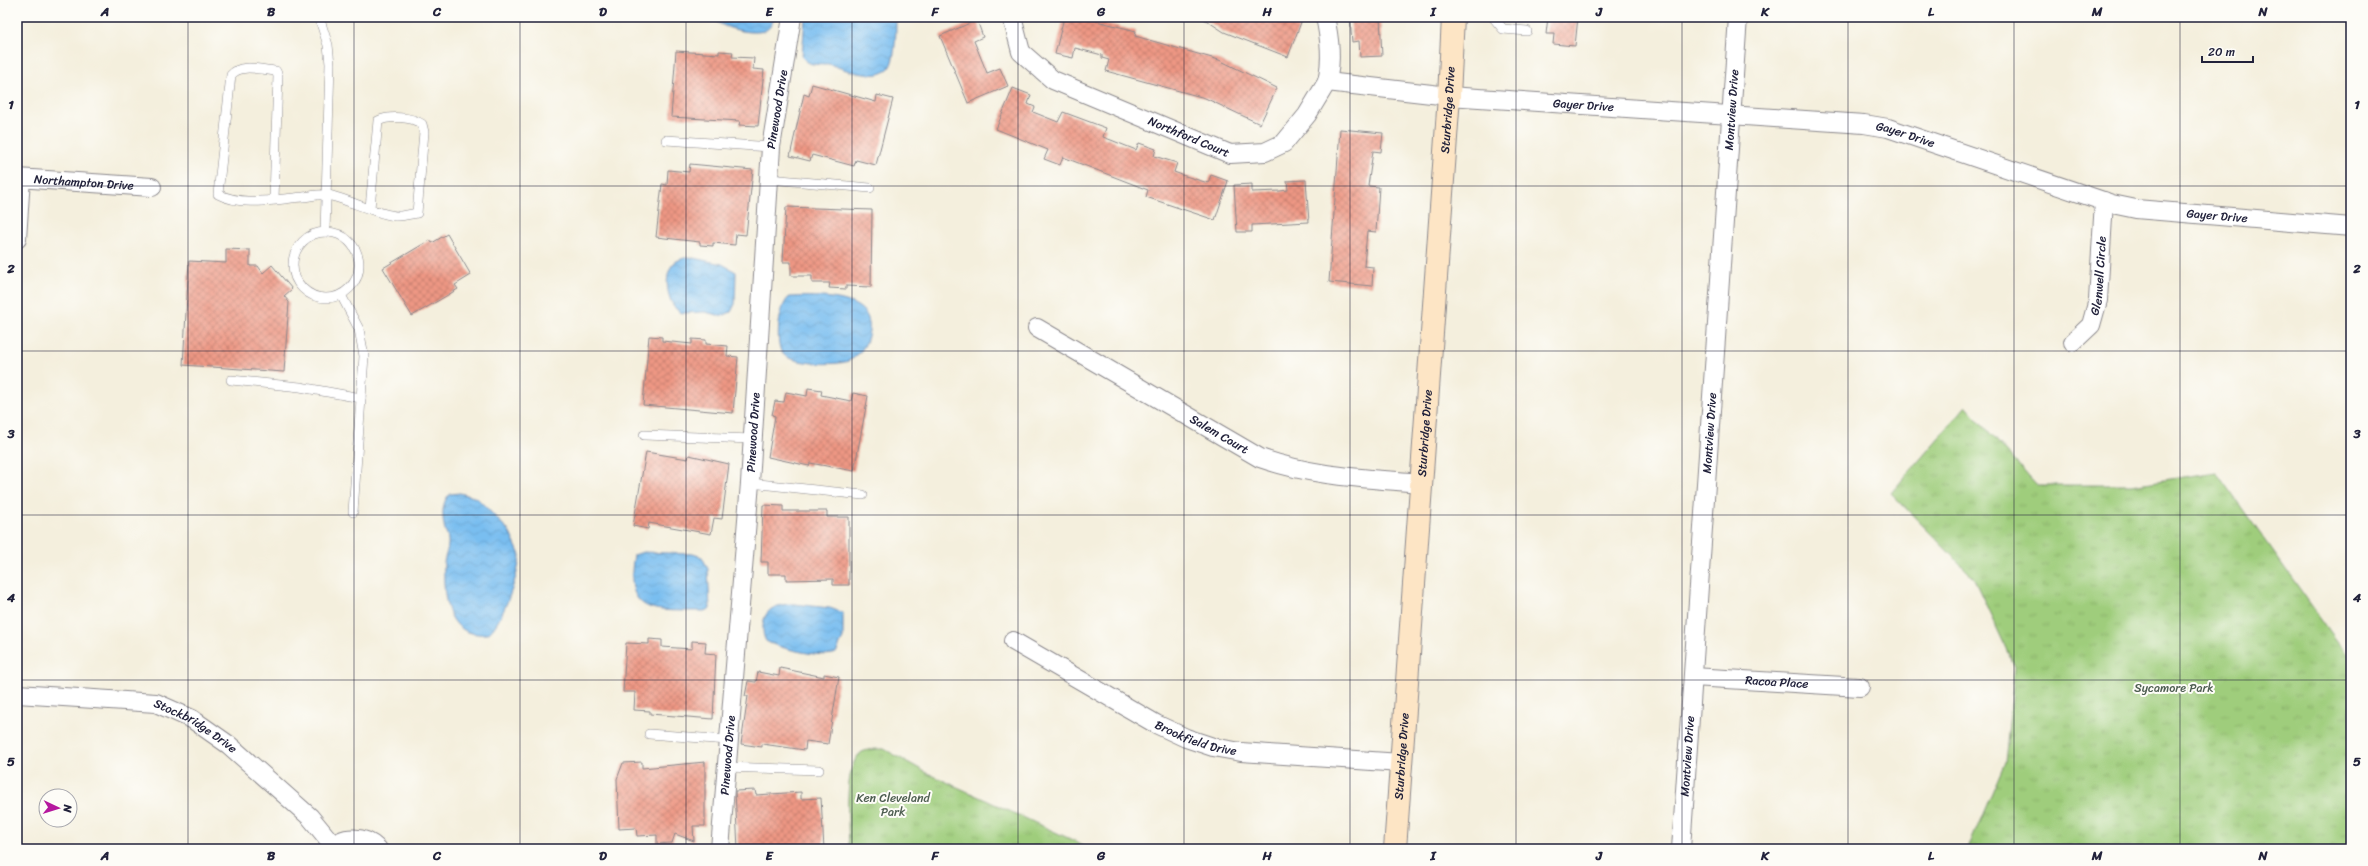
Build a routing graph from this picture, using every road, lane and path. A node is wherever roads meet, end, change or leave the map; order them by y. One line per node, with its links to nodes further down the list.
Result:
1 (319, 17): 18 (lane)
2 (792, 17): 13 (street, Pinewood Drive)
3 (1012, 17): 9 (street, Northford Court)
4 (1325, 17): 9 (street)
5 (1453, 17): 10 (street, Sturbridge Drive)
6 (1493, 17): 8 (lane)
7 (1738, 17): 11 (street, Montview Drive)
8 (1527, 31)
9 (1327, 82): 10 (street)
10 (1449, 96): 11 (street, Gayer Drive); 33 (street, Sturbridge Drive)
11 (1732, 116): 20 (street, Gayer Drive); 37 (street, Montview Drive)
12 (666, 140): 13 (lane)
13 (771, 148): 15 (street, Pinewood Drive)
14 (19, 178): 16 (street, Northampton Drive); 24 (street)
15 (769, 178): 17 (lane); 31 (street, Pinewood Drive)
16 (152, 187)
17 (870, 188)
18 (326, 195): 19 (lane); 21 (lane); 23 (lane)
19 (274, 199): 19 (lane)
20 (2104, 201): 22 (street, Gayer Drive); 27 (street, Glenwell Circle)
21 (370, 208): 21 (lane)
22 (2351, 227)
23 (325, 232): 25 (lane); 25 (lane)
24 (17, 238)
25 (341, 295): 29 (lane)
26 (1038, 328): 33 (street, Salem Court)
27 (2073, 342)
28 (231, 380): 29 (lane)
29 (361, 398): 35 (lane)
30 (644, 435): 31 (lane)
31 (752, 439): 32 (street, Pinewood Drive)
32 (750, 483): 34 (lane); 41 (street, Pinewood Drive)
33 (1421, 483): 42 (street, Sturbridge Drive)
34 (863, 495)
35 (353, 512)
36 (1013, 641): 42 (street, Brookfield Drive)
37 (1693, 677): 38 (street, Racoa Place); 49 (street, Montview Drive)
38 (1860, 687)
39 (17, 694): 45 (street, Stockbridge Drive)
40 (649, 734): 41 (lane)
41 (728, 740): 43 (street, Pinewood Drive)
42 (1401, 763): 48 (street, Sturbridge Drive)
43 (726, 767): 44 (lane); 47 (street, Pinewood Drive)
44 (819, 770)
45 (332, 847): 46 (street, Stockbridge Drive)
46 (378, 849)
47 (720, 849)
48 (1395, 849)
49 (1681, 849)

